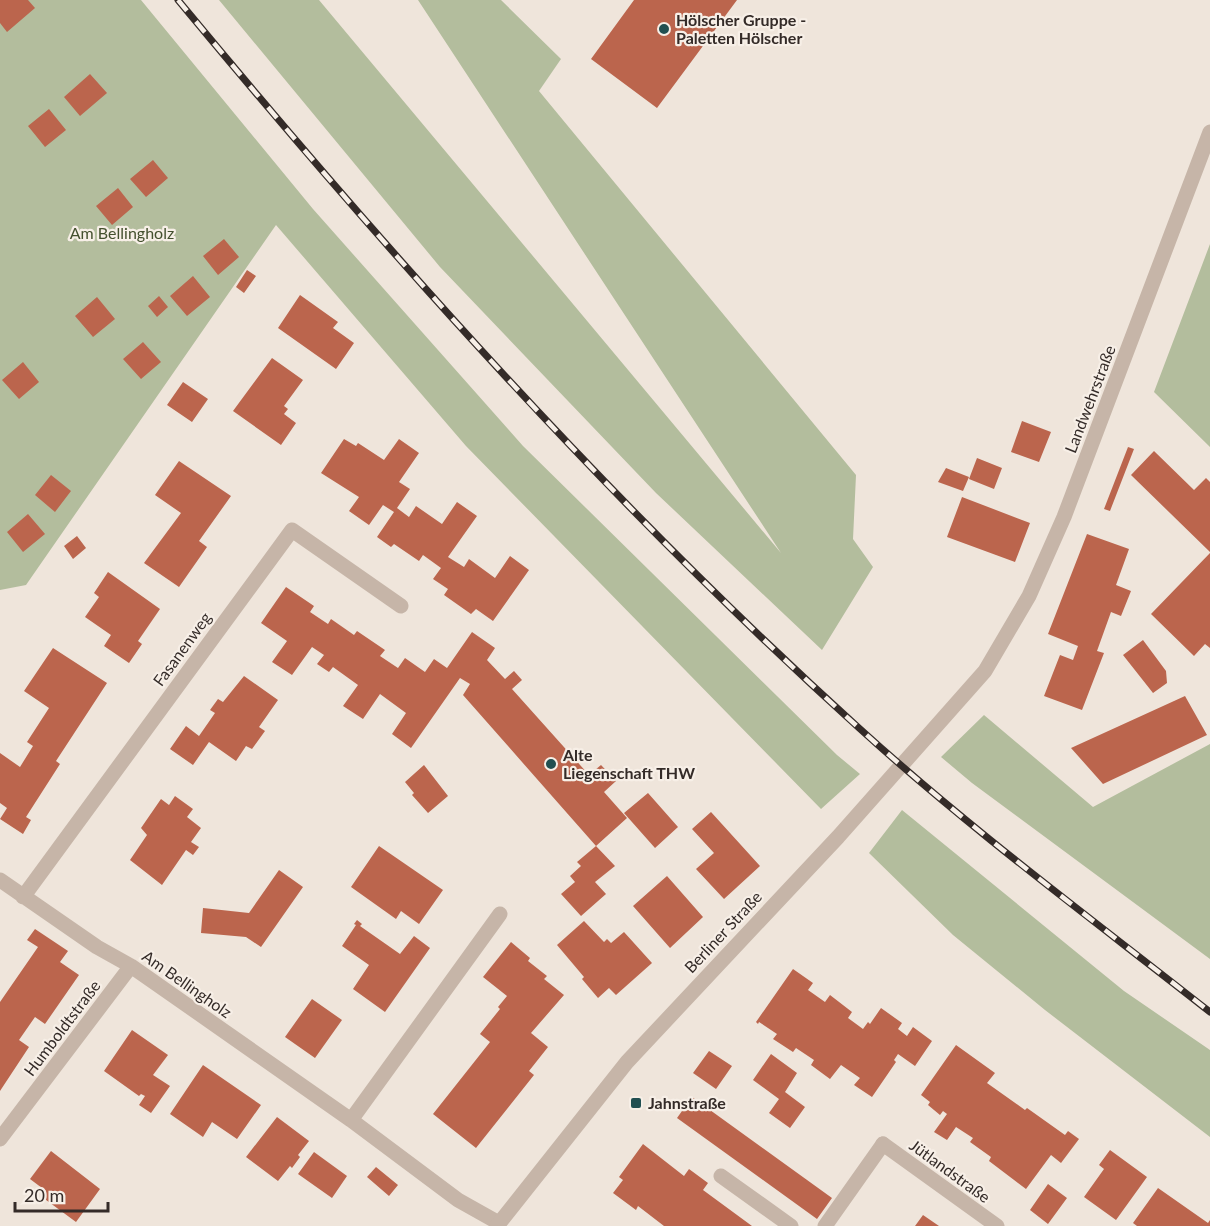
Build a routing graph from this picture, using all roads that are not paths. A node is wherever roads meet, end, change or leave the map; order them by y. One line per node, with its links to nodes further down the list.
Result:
1 (1210, 132): 3 (street, Landwehrstraße)
2 (401, 606): 5 (street, Fasanenweg)
3 (985, 671): 11 (street, Berliner Straße)
4 (0, 880): 5 (street, Am Bellingholz)
5 (23, 897): 7 (street, Am Bellingholz)
6 (500, 914): 8 (street)
7 (131, 966): 8 (street, Am Bellingholz); 9 (street, Humboldtstraße)
8 (351, 1120): 11 (street, Am Bellingholz)
9 (0, 1139)
10 (721, 1176): 12 (street)
11 (500, 1225)
12 (791, 1226)
13 (825, 1226): 14 (street, Jütlandstraße)
14 (997, 1226)

